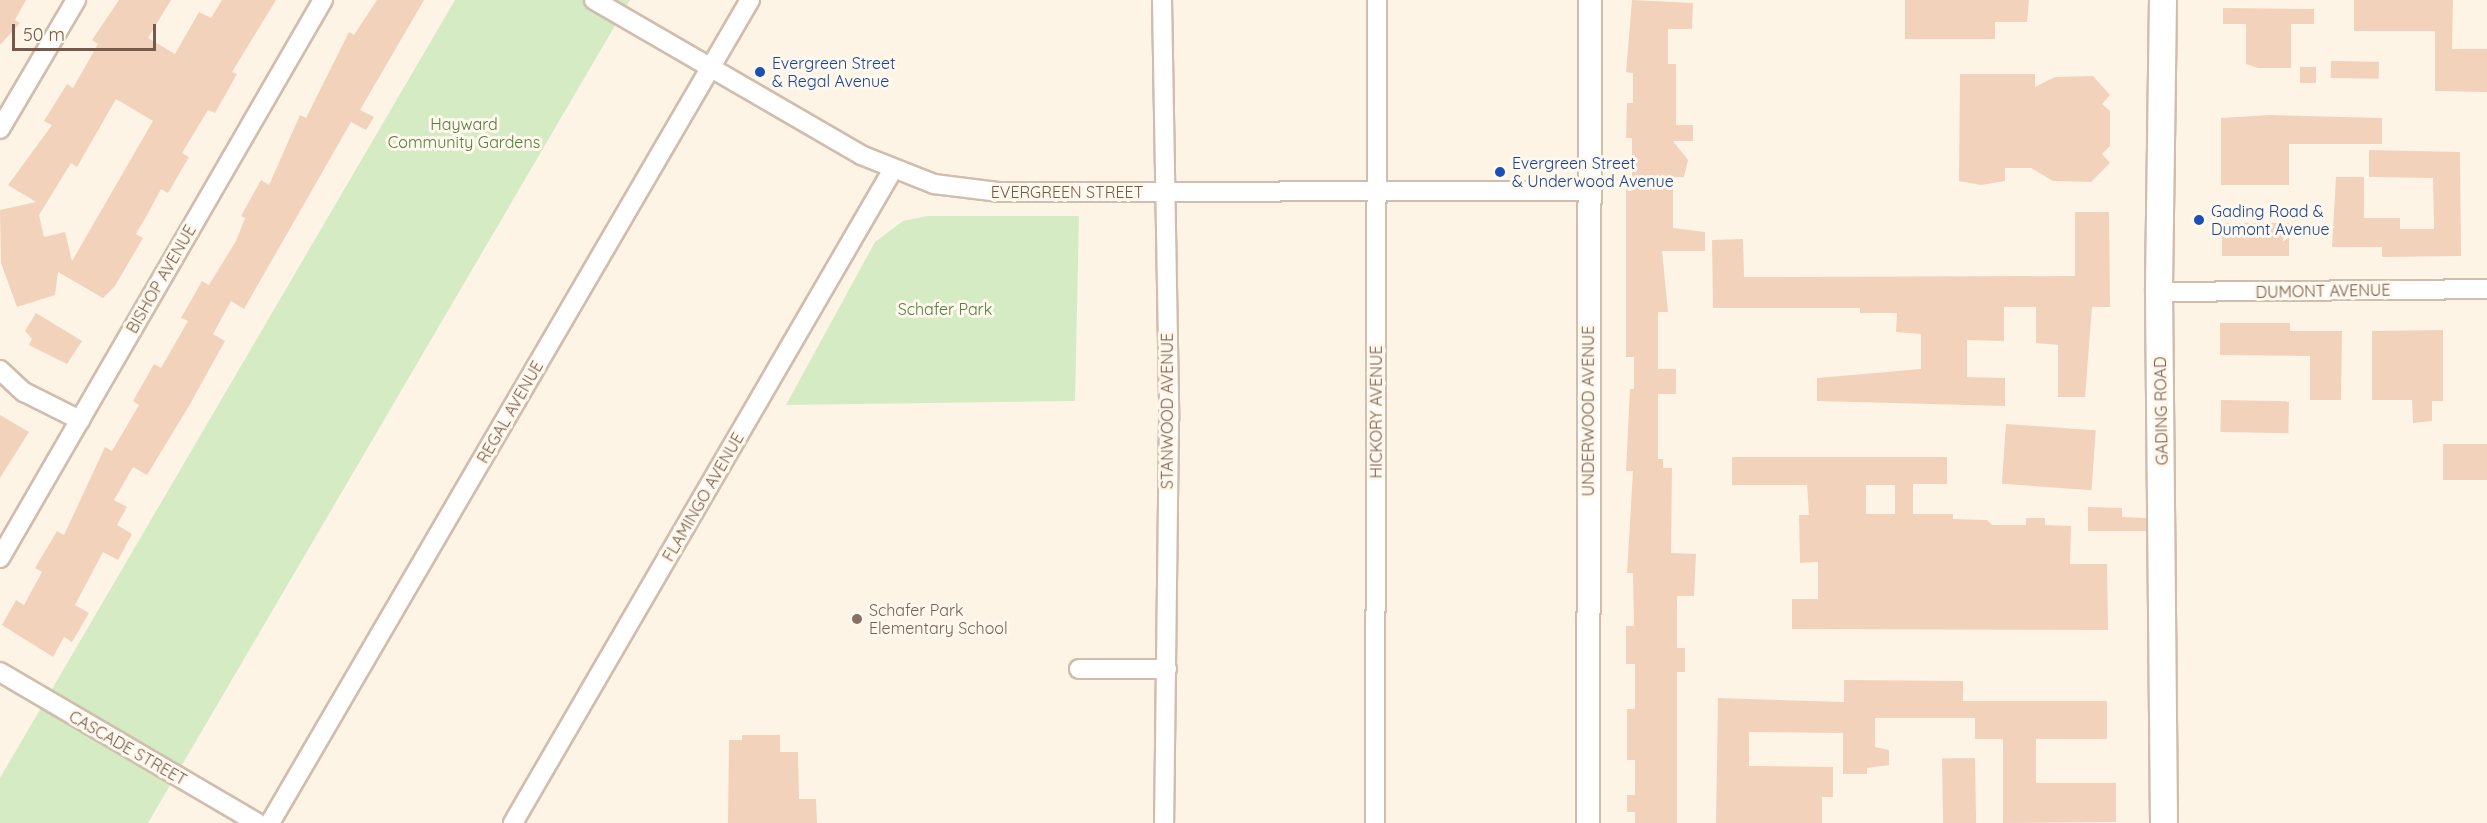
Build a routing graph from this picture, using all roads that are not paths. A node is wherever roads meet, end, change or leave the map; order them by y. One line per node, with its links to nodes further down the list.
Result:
1 (76, 0): 10 (street)
2 (322, 0): 18 (street, BISHOP AVENUE)
3 (594, 0): 9 (street, EVERGREEN STREET)
4 (750, 0): 9 (street, REGAL AVENUE)
5 (1161, 0): 14 (street, STANWOOD AVENUE)
6 (1377, 0): 13 (street, HICKORY AVENUE)
7 (1590, 0): 12 (street, UNDERWOOD AVENUE)
8 (2163, 0): 16 (main road, GADING ROAD)
9 (711, 67): 11 (street, EVERGREEN STREET); 24 (street, REGAL AVENUE)
10 (0, 129)
11 (892, 171): 14 (street, EVERGREEN STREET); 25 (street, FLAMINGO AVENUE)
12 (1587, 191): 13 (street, EVERGREEN STREET); 28 (street, UNDERWOOD AVENUE)
13 (1377, 192): 14 (street, EVERGREEN STREET); 27 (street, HICKORY AVENUE)
14 (1164, 193): 21 (street, STANWOOD AVENUE)
15 (2487, 289): 16 (street, DUMONT AVENUE)
16 (2159, 292): 29 (main road, GADING ROAD)
17 (0, 369): 18 (street)
18 (80, 420): 19 (street, BISHOP AVENUE)
19 (0, 558)
20 (1078, 669): 21 (street)
21 (1167, 669): 26 (street, STANWOOD AVENUE)
22 (0, 672): 23 (street, CASCADE STREET)
23 (257, 823)
24 (270, 823)
25 (513, 823)
26 (1164, 823)
27 (1375, 823)
28 (1588, 823)
29 (2164, 823)

